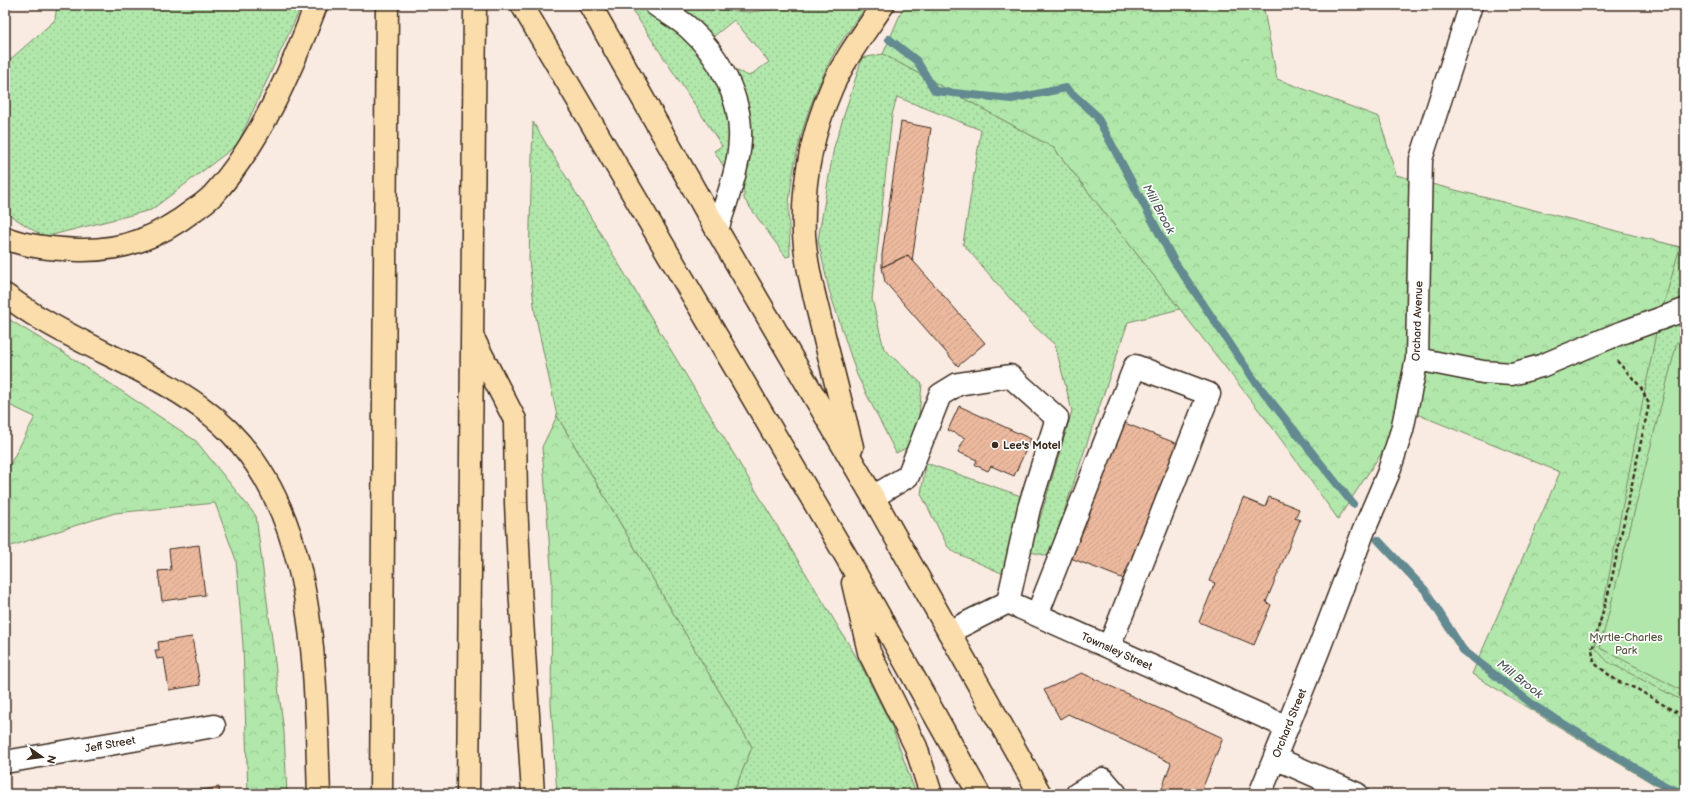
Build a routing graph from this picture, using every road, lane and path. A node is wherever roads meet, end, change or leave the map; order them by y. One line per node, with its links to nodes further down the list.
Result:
1 (316, 5): 10 (highway)
2 (387, 5): 30 (highway)
3 (475, 5): 13 (highway)
4 (522, 5): 18 (highway)
5 (590, 5): 9 (highway)
6 (656, 5): 9 (street)
7 (883, 5): 16 (highway)
8 (1471, 5): 15 (street, Orchard Avenue)
9 (717, 230): 16 (highway)
10 (5, 238)
11 (5, 295): 29 (highway)
12 (1684, 310): 14 (street)
13 (472, 337): 31 (highway); 32 (highway)
14 (1597, 342): 15 (street); 24 (path)
15 (1417, 359): 23 (street, Orchard Avenue)
16 (858, 471): 17 (highway)
17 (873, 497): 19 (street); 21 (highway)
18 (847, 558): 33 (highway); 34 (highway)
19 (1008, 602): 20 (street, Townsley Street); 21 (street)
20 (1037, 614): 22 (street, Townsley Street); 22 (street)
21 (949, 632): 35 (highway)
22 (1109, 647): 26 (street, Townsley Street)
23 (1318, 651): 26 (street, Orchard Street)
24 (1685, 715)
25 (214, 726): 28 (street, Jeff Street)
26 (1287, 727): 27 (street, Orchard Street)
27 (1275, 758): 38 (street, Orchard Street); 39 (street)
28 (5, 762)
29 (319, 794)
30 (381, 794)
31 (468, 794)
32 (533, 794)
33 (931, 794)
34 (979, 794)
35 (1040, 794)
36 (1077, 794): 37 (street)
37 (1116, 794)
38 (1260, 794)
39 (1357, 794)

